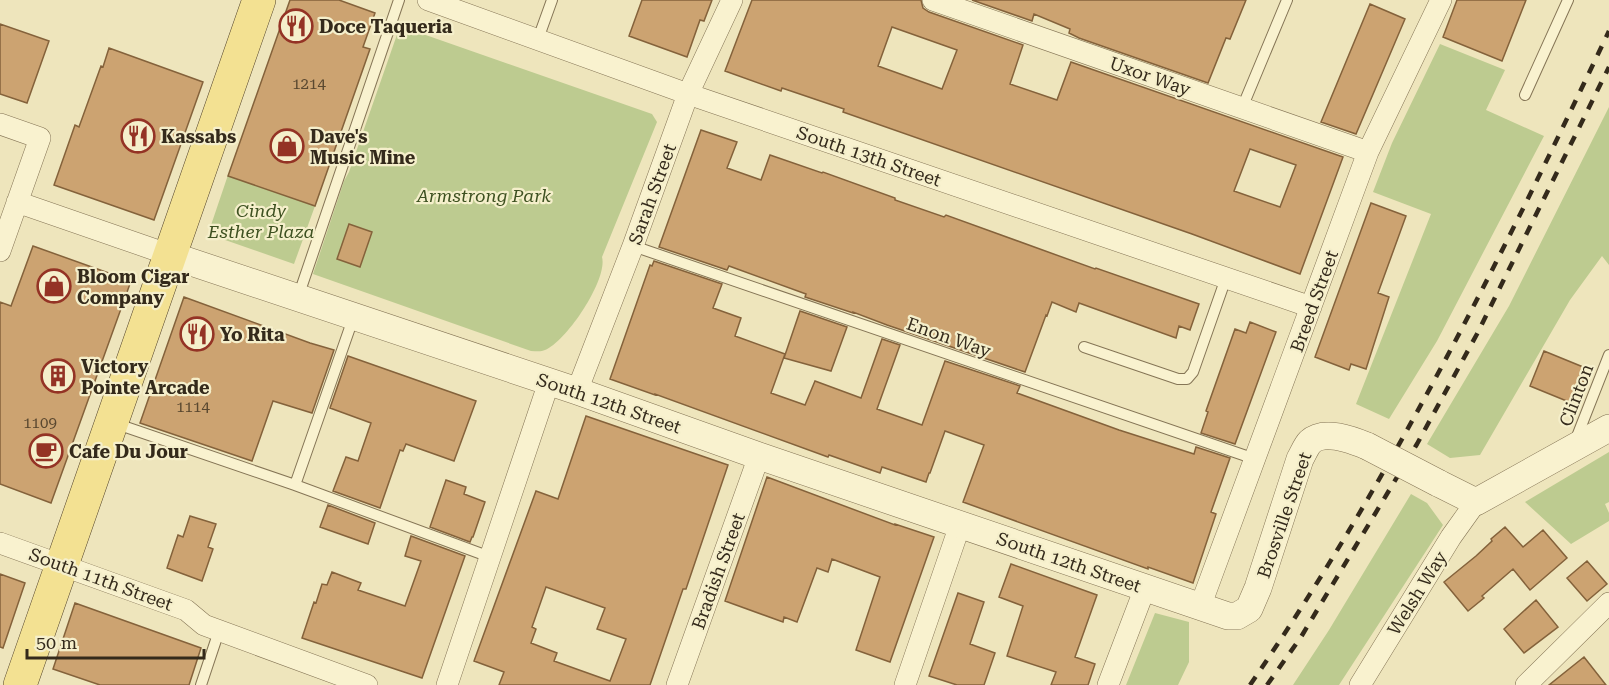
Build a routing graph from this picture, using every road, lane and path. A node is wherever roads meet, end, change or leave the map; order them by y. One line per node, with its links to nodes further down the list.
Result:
1 (259, 0): 19 (main road)
2 (399, 0): 21 (lane)
3 (428, 0): 10 (street, South 13th Street)
4 (552, 0): 10 (lane)
5 (732, 0): 11 (street, Sarah Street)
6 (933, 0): 13 (street, Uxor Way)
7 (1287, 0): 13 (lane)
8 (1568, 0): 12 (lane)
9 (1435, 2): 15 (street, Breed Street)
10 (538, 39): 11 (street, South 13th Street)
11 (688, 94): 17 (street, Sarah Street); 20 (street, South 13th Street)
12 (1525, 95)
13 (1242, 108): 15 (street, Uxor Way)
14 (0, 124): 16 (street)
15 (1368, 152): 22 (street, Breed Street)
16 (17, 202): 18 (street); 19 (street, South 12th Street)
17 (633, 246): 27 (street, Sarah Street); 32 (lane, Enon Way)
18 (0, 251)
19 (170, 255): 21 (street, South 12th Street); 28 (main road)
20 (1226, 278): 22 (street, South 13th Street); 24 (lane)
21 (298, 297): 23 (street, South 12th Street)
22 (1311, 307): 32 (street, Breed Street)
23 (354, 316): 26 (street, South 12th Street); 33 (lane)
24 (1084, 347)
25 (1609, 355): 30 (lane, Clinton)
26 (549, 382): 27 (street, South 12th Street); 37 (street)
27 (577, 391): 31 (street, South 12th Street)
28 (112, 423): 33 (lane); 38 (main road)
29 (1609, 428): 30 (street)
30 (1573, 448): 34 (street)
31 (759, 456): 35 (street, South 12th Street); 47 (street, Bradish Street)
32 (1255, 459): 41 (street, Breed Street)
33 (295, 485): 37 (lane)
34 (1476, 502): 41 (street, Brosville Street, bridge); 50 (street, Welsh Way)
35 (960, 525): 39 (street, South 12th Street); 48 (street)
36 (0, 543): 38 (street, South 11th Street)
37 (490, 557): 46 (street)
38 (62, 565): 42 (street, South 11th Street); 43 (main road)
39 (1145, 588): 41 (street, South 12th Street); 49 (street)
40 (1609, 603): 51 (street)
41 (1200, 608)
42 (219, 631): 44 (lane); 45 (street, South 11th Street)
43 (20, 685)
44 (201, 685)
45 (367, 685)
46 (447, 685)
47 (677, 685)
48 (905, 685)
49 (1108, 685)
50 (1360, 685)
51 (1526, 685)

